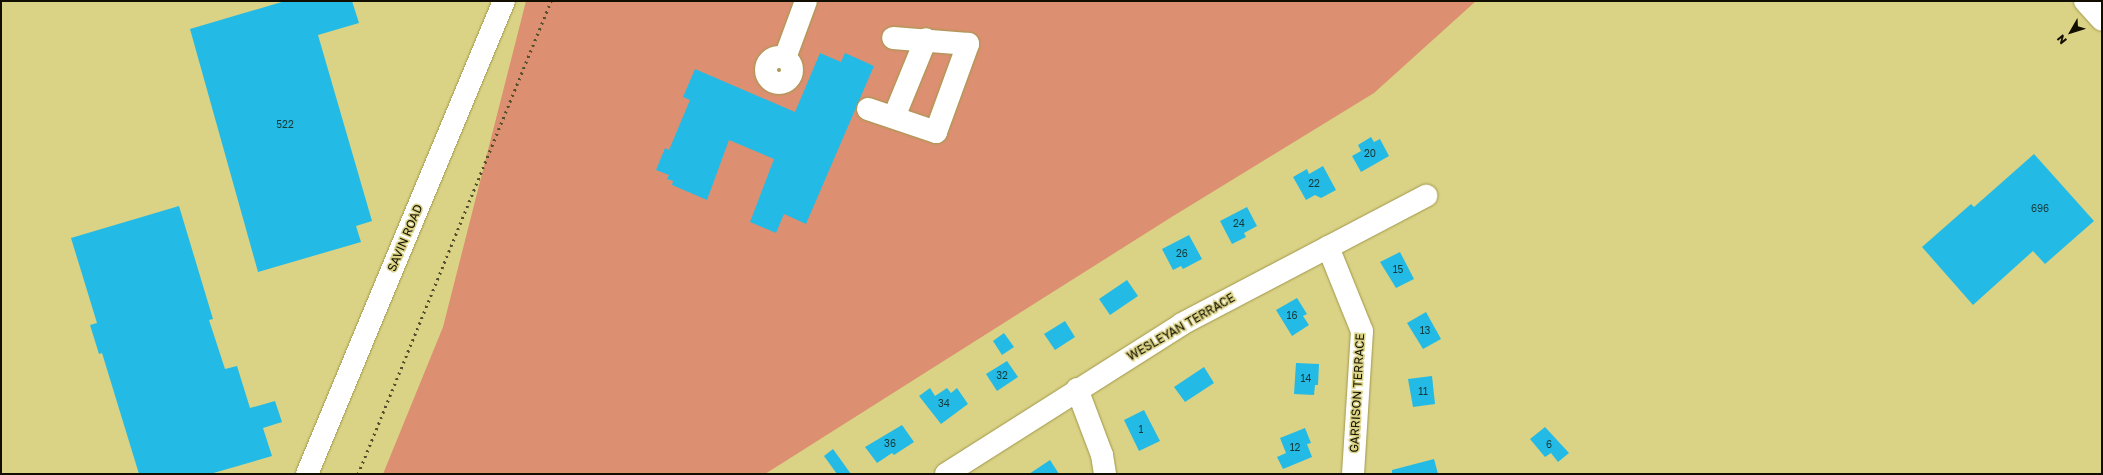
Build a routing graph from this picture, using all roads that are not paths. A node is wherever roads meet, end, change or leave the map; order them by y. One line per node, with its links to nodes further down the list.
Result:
1 (504, 1): 13 (street, SAVIN ROAD)
2 (806, 1): 7 (street)
3 (2085, 1): 4 (street)
4 (2102, 20)
5 (893, 38): 6 (street)
6 (926, 40): 9 (street); 9 (street)
7 (785, 58)
8 (868, 109): 9 (street)
9 (894, 118)
10 (1426, 196): 11 (street, WESLEYAN TERRACE)
11 (1328, 247): 12 (street, WESLEYAN TERRACE); 16 (street, GARRISON TERRACE)
12 (1077, 389): 14 (street, WESLEYAN TERRACE); 15 (street)
13 (307, 474)
14 (946, 474)
15 (1105, 474)
16 (1353, 474)

